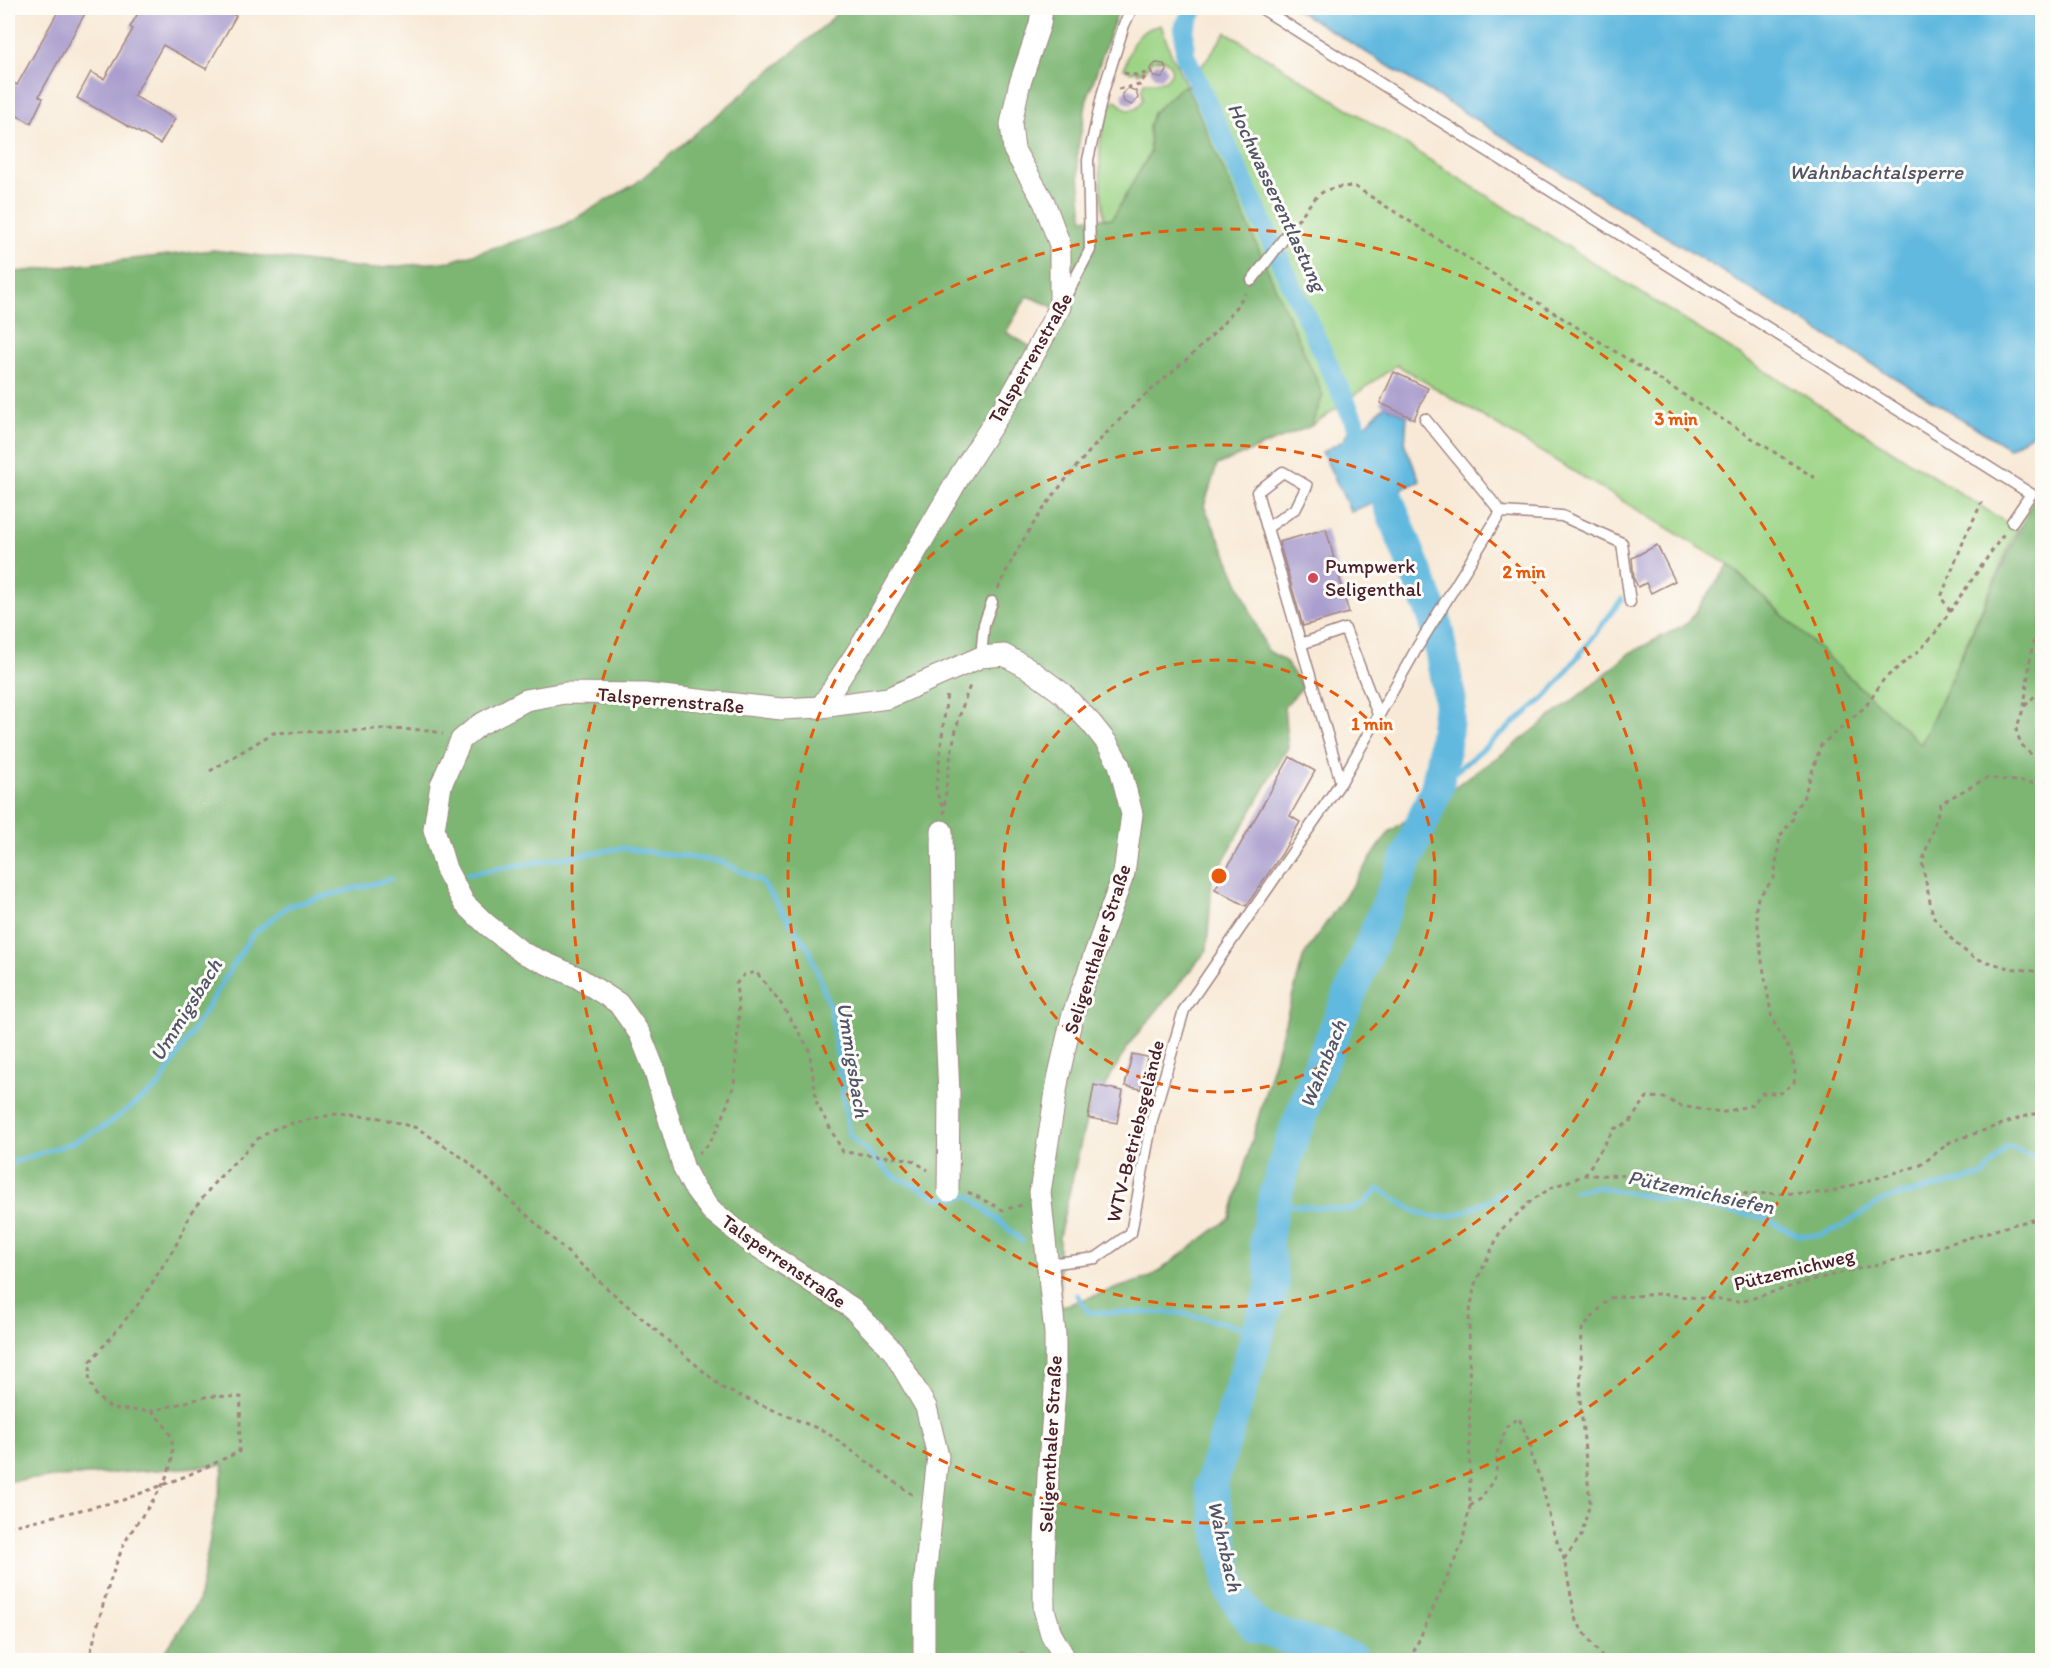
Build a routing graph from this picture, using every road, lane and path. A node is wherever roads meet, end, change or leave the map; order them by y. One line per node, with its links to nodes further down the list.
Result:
1 (1042, 8): 10 (street)
2 (1132, 8): 4 (lane, Talsperrenstraße)
3 (1261, 8): 15 (lane)
4 (1111, 69): 6 (path); 7 (lane, Talsperrenstraße)
5 (1152, 72): 6 (path)
6 (1147, 73): 7 (path)
7 (1104, 90): 10 (lane, Talsperrenstraße)
8 (1289, 232): 9 (lane); 12 (path)
9 (1252, 280): 17 (path)
10 (1060, 307): 25 (street, Talsperrenstraße)
11 (1425, 419): 14 (lane)
12 (1815, 478)
13 (1982, 502): 19 (path)
14 (1501, 512): 18 (lane); 27 (lane, WTV-Betriebsgelände)
15 (2012, 522): 19 (path)
16 (1267, 528): 16 (lane); 21 (lane)
17 (992, 602): 22 (lane)
18 (1630, 602)
19 (1950, 611): 39 (path)
20 (2043, 624): 26 (path)
21 (1301, 644): 27 (lane); 31 (lane)
22 (981, 657): 23 (street, Seligenthaler Straße); 33 (path); 41 (street, Seligenthaler Straße)
23 (950, 671): 25 (street, Seligenthaler Straße); 33 (path)
24 (2043, 688): 26 (path)
25 (821, 707): 28 (street, Talsperrenstraße)
26 (2024, 707): 29 (path)
27 (1379, 717): 31 (lane, WTV-Betriebsgelände)
28 (461, 740): 30 (path); 37 (street, Talsperrenstraße)
29 (2043, 766)
30 (210, 771)
31 (1341, 783): 43 (lane, WTV-Betriebsgelände)
32 (2043, 784): 35 (path)
33 (944, 805): 34 (path)
34 (942, 831): 40 (street, bridge)
35 (2043, 972)
36 (2043, 1114): 39 (path)
37 (684, 1169): 38 (path); 46 (street, Talsperrenstraße)
38 (934, 1173)
39 (1585, 1174): 45 (path)
40 (955, 1190): 41 (path)
41 (1040, 1192): 43 (street, Seligenthaler Straße)
42 (2043, 1218): 48 (path, Pützemichweg)
43 (1048, 1264): 51 (street, Seligenthaler Straße)
44 (152, 1411): 46 (path); 47 (path); 49 (path)
45 (1470, 1506): 48 (path); 52 (path)
46 (933, 1510): 50 (street, Talsperrenstraße)
47 (8, 1527)
48 (1564, 1559): 53 (path)
49 (89, 1660)
50 (924, 1660)
51 (1066, 1660)
52 (1410, 1660)
53 (1604, 1660)

